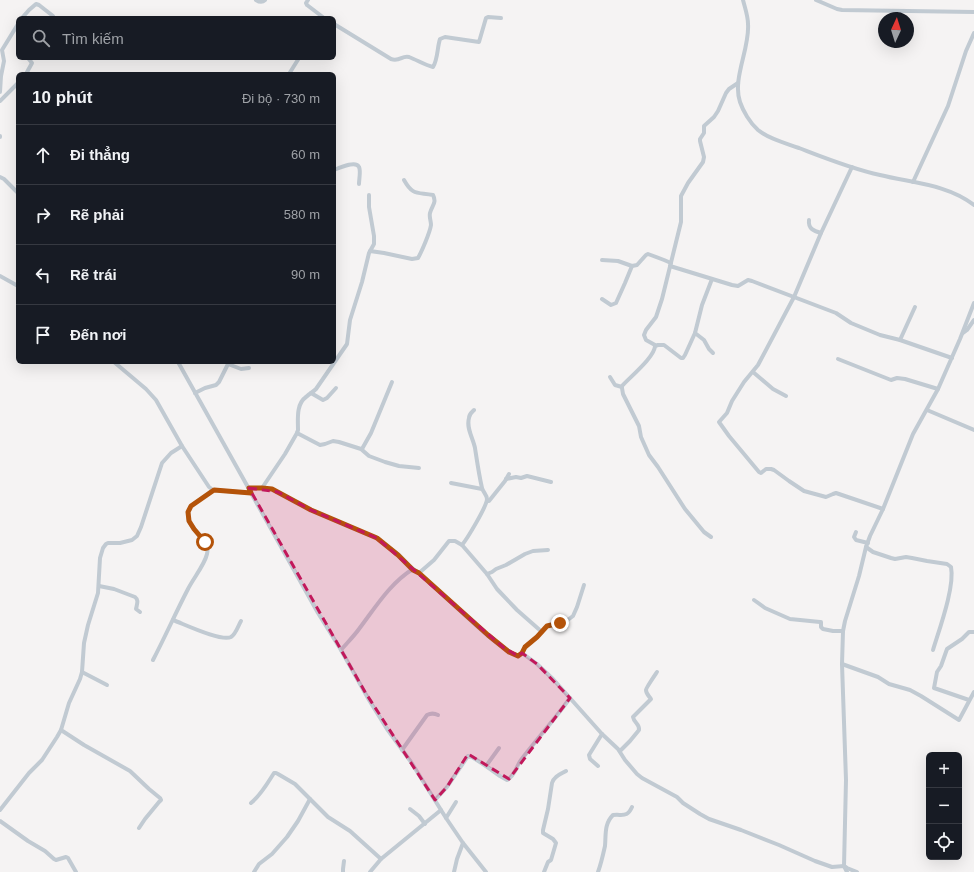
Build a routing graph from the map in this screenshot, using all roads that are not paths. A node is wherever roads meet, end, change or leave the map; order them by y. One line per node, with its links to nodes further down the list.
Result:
1 (256, 0): 2 (street)
2 (265, 0)
3 (306, 0): 9 (street)
4 (743, 0): 18 (street)
5 (816, 0): 6 (street)
6 (974, 12)
7 (24, 16): 8 (street)
8 (53, 16)
9 (321, 16)
10 (501, 18): 11 (street)
11 (336, 25)
12 (16, 27): 20 (street)
13 (974, 33): 26 (street)
14 (30, 60): 16 (street)
15 (298, 60): 17 (street)
16 (27, 72)
17 (290, 72)
18 (738, 83): 22 (street); 35 (street)
19 (16, 85): 21 (street)
20 (0, 92)
21 (0, 101)
22 (852, 167): 26 (street); 32 (street)
23 (336, 169): 27 (street)
24 (0, 177): 28 (street)
25 (404, 180): 33 (street)
26 (914, 182): 30 (street)
27 (359, 184)
28 (16, 191)
29 (369, 195): 33 (street)
30 (974, 206)
31 (809, 220): 32 (street)
32 (821, 233): 40 (street)
33 (370, 251): 52 (street)
34 (602, 260): 36 (street)
35 (671, 265): 36 (street); 38 (street); 48 (street)
36 (632, 266): 41 (street)
37 (0, 276): 39 (street)
38 (712, 279): 40 (street); 45 (street)
39 (16, 285)
40 (794, 297): 47 (street); 59 (street)
41 (602, 299)
42 (974, 303): 46 (street)
43 (915, 307): 47 (street)
44 (974, 320): 46 (street)
45 (695, 333): 48 (street); 49 (street)
46 (963, 333): 50 (street)
47 (900, 340): 50 (street)
48 (655, 346): 62 (street)
49 (713, 353)
50 (952, 358): 64 (street)
51 (838, 359): 64 (street)
52 (336, 360)
53 (116, 364): 72 (street)
54 (179, 364): 65 (street)
55 (228, 364): 65 (street)
56 (231, 364): 58 (street)
57 (333, 364): 66 (street)
58 (249, 368)
59 (753, 372): 67 (street); 85 (street)
60 (610, 377): 62 (street)
61 (392, 382): 73 (street)
62 (622, 387): 87 (street)
63 (336, 388): 66 (street)
64 (938, 389): 69 (street)
65 (195, 393): 79 (street)
66 (311, 394): 71 (street)
67 (786, 396)
68 (474, 410): 81 (street)
69 (927, 410): 70 (street); 85 (street)
70 (974, 430)
71 (297, 433): 73 (street); 80 (street)
72 (182, 446): 82 (street); 95 (street)
73 (362, 449): 74 (street)
74 (419, 468)
75 (509, 474): 76 (street)
76 (506, 479): 77 (street); 84 (street)
77 (551, 482)
78 (451, 483): 81 (street)
79 (249, 488): 80 (street); 83 (street)
80 (262, 488): 91 (street)
81 (482, 489): 84 (street)
82 (214, 490): 83 (street); 98 (street)
83 (251, 493): 103 (street)
84 (487, 501): 88 (street)
85 (883, 508): 89 (street)
86 (856, 532): 89 (street)
87 (711, 537)
88 (462, 545): 92 (street); 93 (street)
89 (867, 545): 100 (street); 104 (street)
90 (548, 550): 93 (street)
91 (413, 570): 92 (street); 103 (street)
92 (419, 573): 105 (street)
93 (487, 574): 101 (street)
94 (584, 584): 101 (street)
95 (99, 586): 97 (street); 108 (street)
96 (754, 600): 100 (street)
97 (140, 612)
98 (173, 620): 99 (street); 106 (street)
99 (241, 621)
100 (844, 631): 107 (street)
101 (542, 632): 105 (street)
102 (974, 632): 113 (street)
103 (341, 650): 118 (street)
104 (933, 650)
105 (522, 653): 112 (street)
106 (153, 660)
107 (842, 664): 113 (street); 138 (street)
108 (82, 672): 110 (street); 115 (street)
109 (657, 672): 119 (street)
110 (107, 685)
111 (974, 692): 113 (street)
112 (570, 698): 116 (street); 120 (street)
113 (969, 700)
114 (438, 715): 118 (street)
115 (61, 730): 129 (street); 134 (street)
116 (602, 734): 119 (street); 121 (street)
117 (499, 748): 120 (street)
118 (402, 750): 124 (street)
119 (620, 751): 138 (street)
120 (486, 766): 124 (street)
121 (598, 766)
122 (566, 771): 145 (street)
123 (310, 798): 126 (street); 136 (street); 140 (street)
124 (435, 800): 130 (street)
125 (456, 802): 131 (street)
126 (251, 803)
127 (632, 807): 146 (street)
128 (410, 809): 133 (street)
129 (0, 810)
130 (441, 810): 131 (street); 133 (street)
131 (446, 818): 135 (street)
132 (0, 821): 139 (street)
133 (425, 824): 136 (street)
134 (139, 828)
135 (463, 843): 143 (street); 144 (street)
136 (381, 859): 142 (street)
137 (344, 861): 141 (street)
138 (844, 866): 147 (street); 148 (street)
139 (76, 872)
140 (254, 872)
141 (343, 872)
142 (370, 872)
143 (454, 872)
144 (486, 872)
145 (544, 872)
146 (598, 872)
147 (847, 872)
148 (857, 872)

